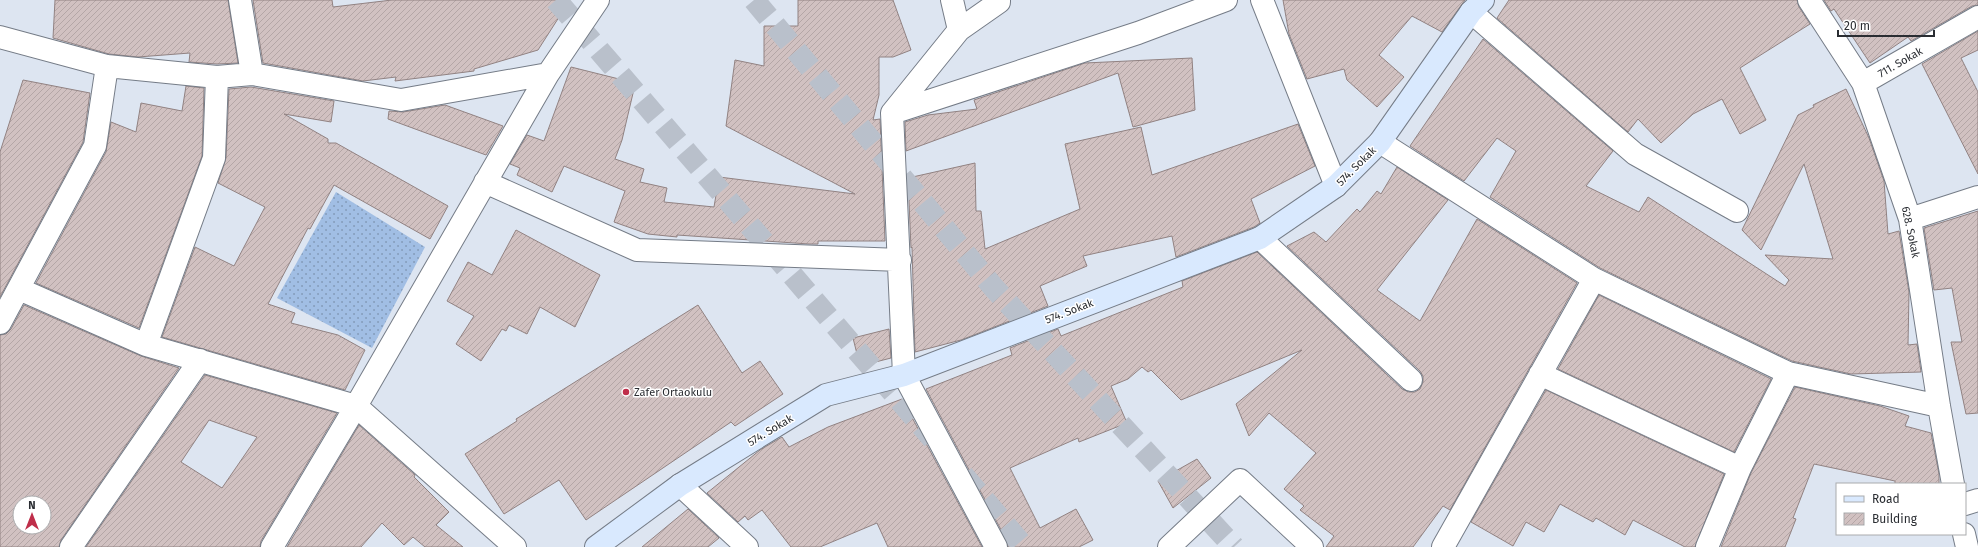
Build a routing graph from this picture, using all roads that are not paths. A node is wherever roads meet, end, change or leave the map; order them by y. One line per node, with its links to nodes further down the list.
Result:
1 (240, 0): 13 (street)
2 (598, 0): 14 (street)
3 (952, 0): 10 (street)
4 (999, 0): 10 (street)
5 (1226, 0): 17 (street)
6 (1262, 0): 20 (street)
7 (1809, 0): 16 (street, 628. Sokak)
8 (1477, 6): 18 (street, 574. Sokak); 22 (street)
9 (1978, 17): 16 (street, 711. Sokak)
10 (959, 30): 17 (street)
11 (0, 37): 12 (street)
12 (107, 66): 15 (street); 27 (street)
13 (252, 74): 14 (street); 15 (street)
14 (548, 74): 19 (street)
15 (217, 77): 29 (street)
16 (1863, 83): 23 (street, 628. Sokak)
17 (892, 113): 25 (street)
18 (1380, 142): 20 (street, 574. Sokak); 26 (street)
19 (485, 182): 25 (street); 35 (street)
20 (1336, 186): 24 (street, 574. Sokak)
21 (1978, 197): 23 (street)
22 (1737, 211)
23 (1910, 219): 36 (street, 628. Sokak)
24 (1260, 238): 33 (street, 574. Sokak); 34 (street)
25 (900, 260): 33 (street)
26 (1594, 279): 31 (street); 32 (street)
27 (19, 289): 28 (street); 29 (street)
28 (0, 323)
29 (146, 345): 30 (street)
30 (200, 360): 35 (street); 43 (street)
31 (1788, 373): 36 (street); 37 (street)
32 (1540, 374): 37 (street); 51 (street)
33 (904, 376): 39 (street, 574. Sokak); 48 (street)
34 (1411, 380)
35 (356, 406): 44 (street); 45 (street)
36 (1939, 406): 38 (street, 628. Sokak)
37 (1740, 468): 52 (street)
38 (1953, 483)
39 (680, 484): 46 (street, 574. Sokak); 47 (street)
40 (1978, 500): 41 (street)
41 (1966, 504)
42 (1964, 535): 53 (street)
43 (71, 547)
44 (272, 547)
45 (515, 547)
46 (596, 547)
47 (747, 547)
48 (996, 547)
49 (1169, 547): 50 (street)
50 (1312, 547)
51 (1443, 547)
52 (1707, 547)
53 (1967, 547)

